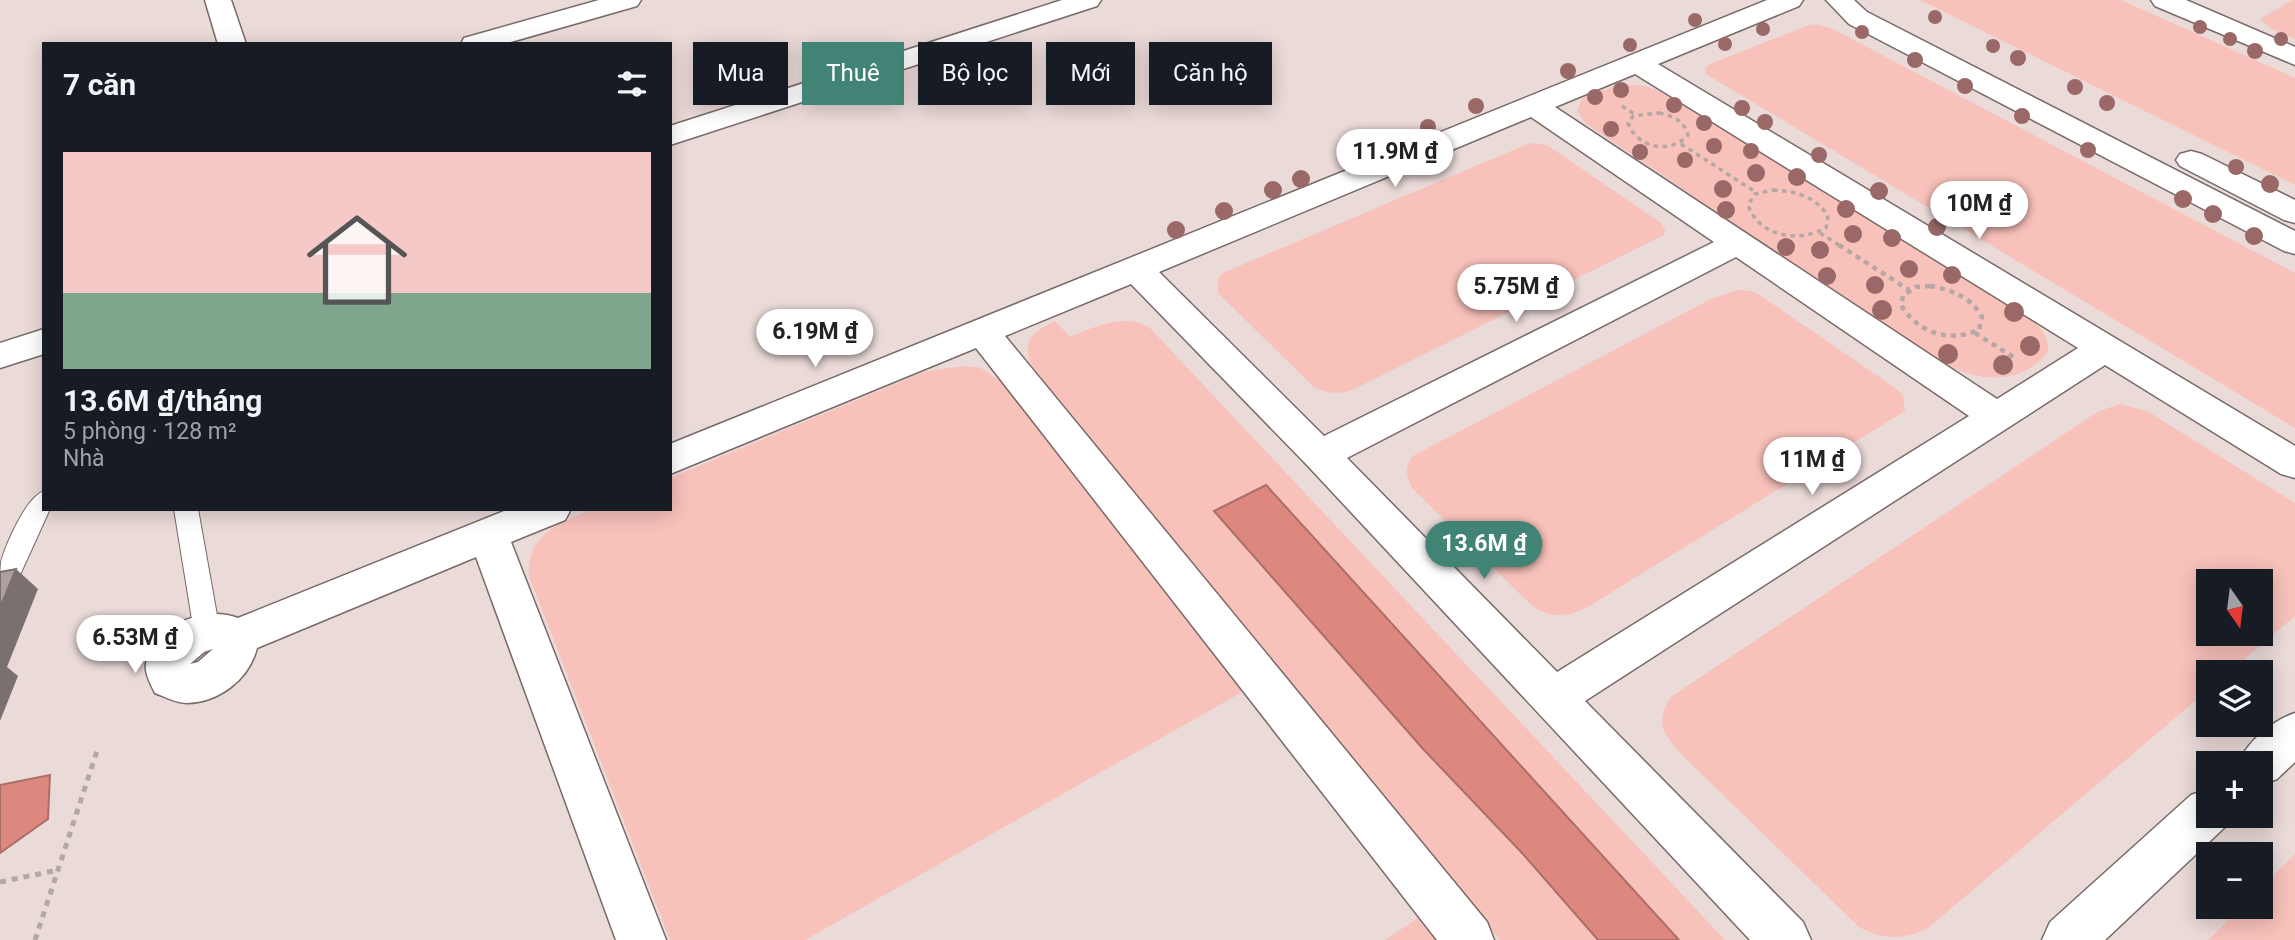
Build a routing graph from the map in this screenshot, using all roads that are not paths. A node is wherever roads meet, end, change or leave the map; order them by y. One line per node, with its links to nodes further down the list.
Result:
1 (218, 0): 10 (street)
2 (628, 0): 11 (street)
3 (1088, 0): 15 (street)
4 (1790, 0): 13 (street)
5 (1839, 0): 18 (street)
6 (1866, 0): 16 (street)
7 (2164, 0): 9 (street)
8 (2222, 0): 9 (street)
9 (2195, 13): 12 (street)
10 (231, 42)
11 (481, 42)
12 (2295, 57)
13 (1636, 63): 14 (street); 22 (street)
14 (1533, 105): 17 (street); 19 (street)
15 (672, 135)
16 (2295, 213)
17 (1738, 243): 24 (street); 25 (street)
18 (2295, 244)
19 (1136, 269): 20 (street); 25 (street)
20 (982, 331): 26 (street); 39 (street)
21 (42, 342): 23 (street)
22 (2105, 348): 24 (street); 27 (street)
23 (0, 356)
24 (1997, 417): 34 (street)
25 (1320, 455): 34 (street)
26 (672, 459)
27 (2295, 464)
28 (42, 503): 32 (lane)
29 (187, 511): 33 (lane)
30 (546, 511): 31 (street)
31 (488, 535): 33 (street); 38 (street)
32 (0, 592)
33 (221, 635)
34 (1553, 698): 40 (street)
35 (2295, 733): 36 (street)
36 (2273, 753)
37 (2196, 822): 41 (street)
38 (641, 940)
39 (1469, 940)
40 (1785, 940)
41 (2067, 940)

